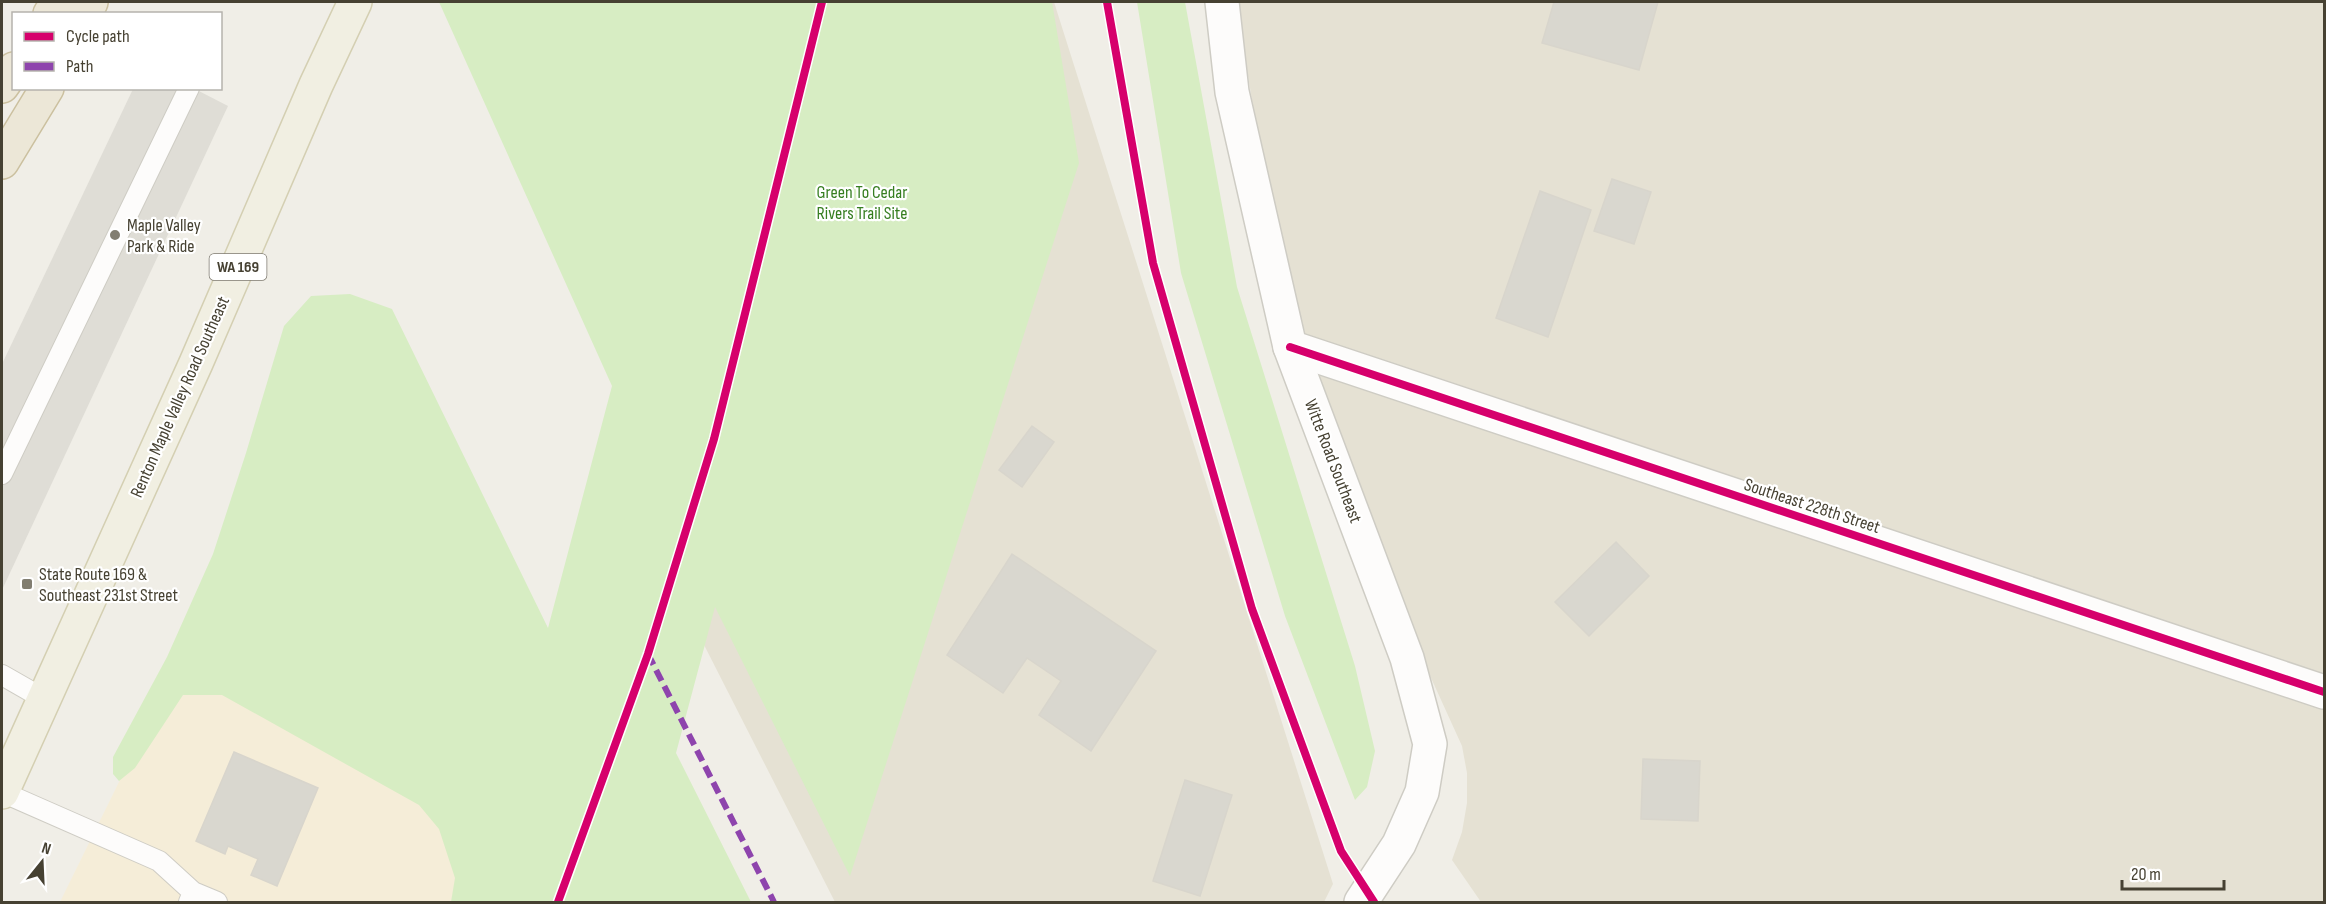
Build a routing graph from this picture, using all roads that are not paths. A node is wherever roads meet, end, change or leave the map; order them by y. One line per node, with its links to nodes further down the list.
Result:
1 (355, 2): 12 (main road, Renton Maple Valley Road Southeast / WA 169)
2 (1222, 2): 8 (street, Witte Road Southeast)
3 (12, 72): 4 (highway)
4 (2, 86)
5 (46, 90): 7 (highway)
6 (188, 90): 9 (lane)
7 (2, 162)
8 (1290, 347): 11 (street, Southeast 228th Street); 16 (street, Witte Road Southeast)
9 (2, 474)
10 (2, 675): 12 (lane)
11 (2325, 692)
12 (44, 699): 13 (main road, Renton Maple Valley Road Southeast / WA 169)
13 (2, 792): 14 (lane)
14 (191, 897): 15 (lane)
15 (217, 903)
16 (1360, 903)

